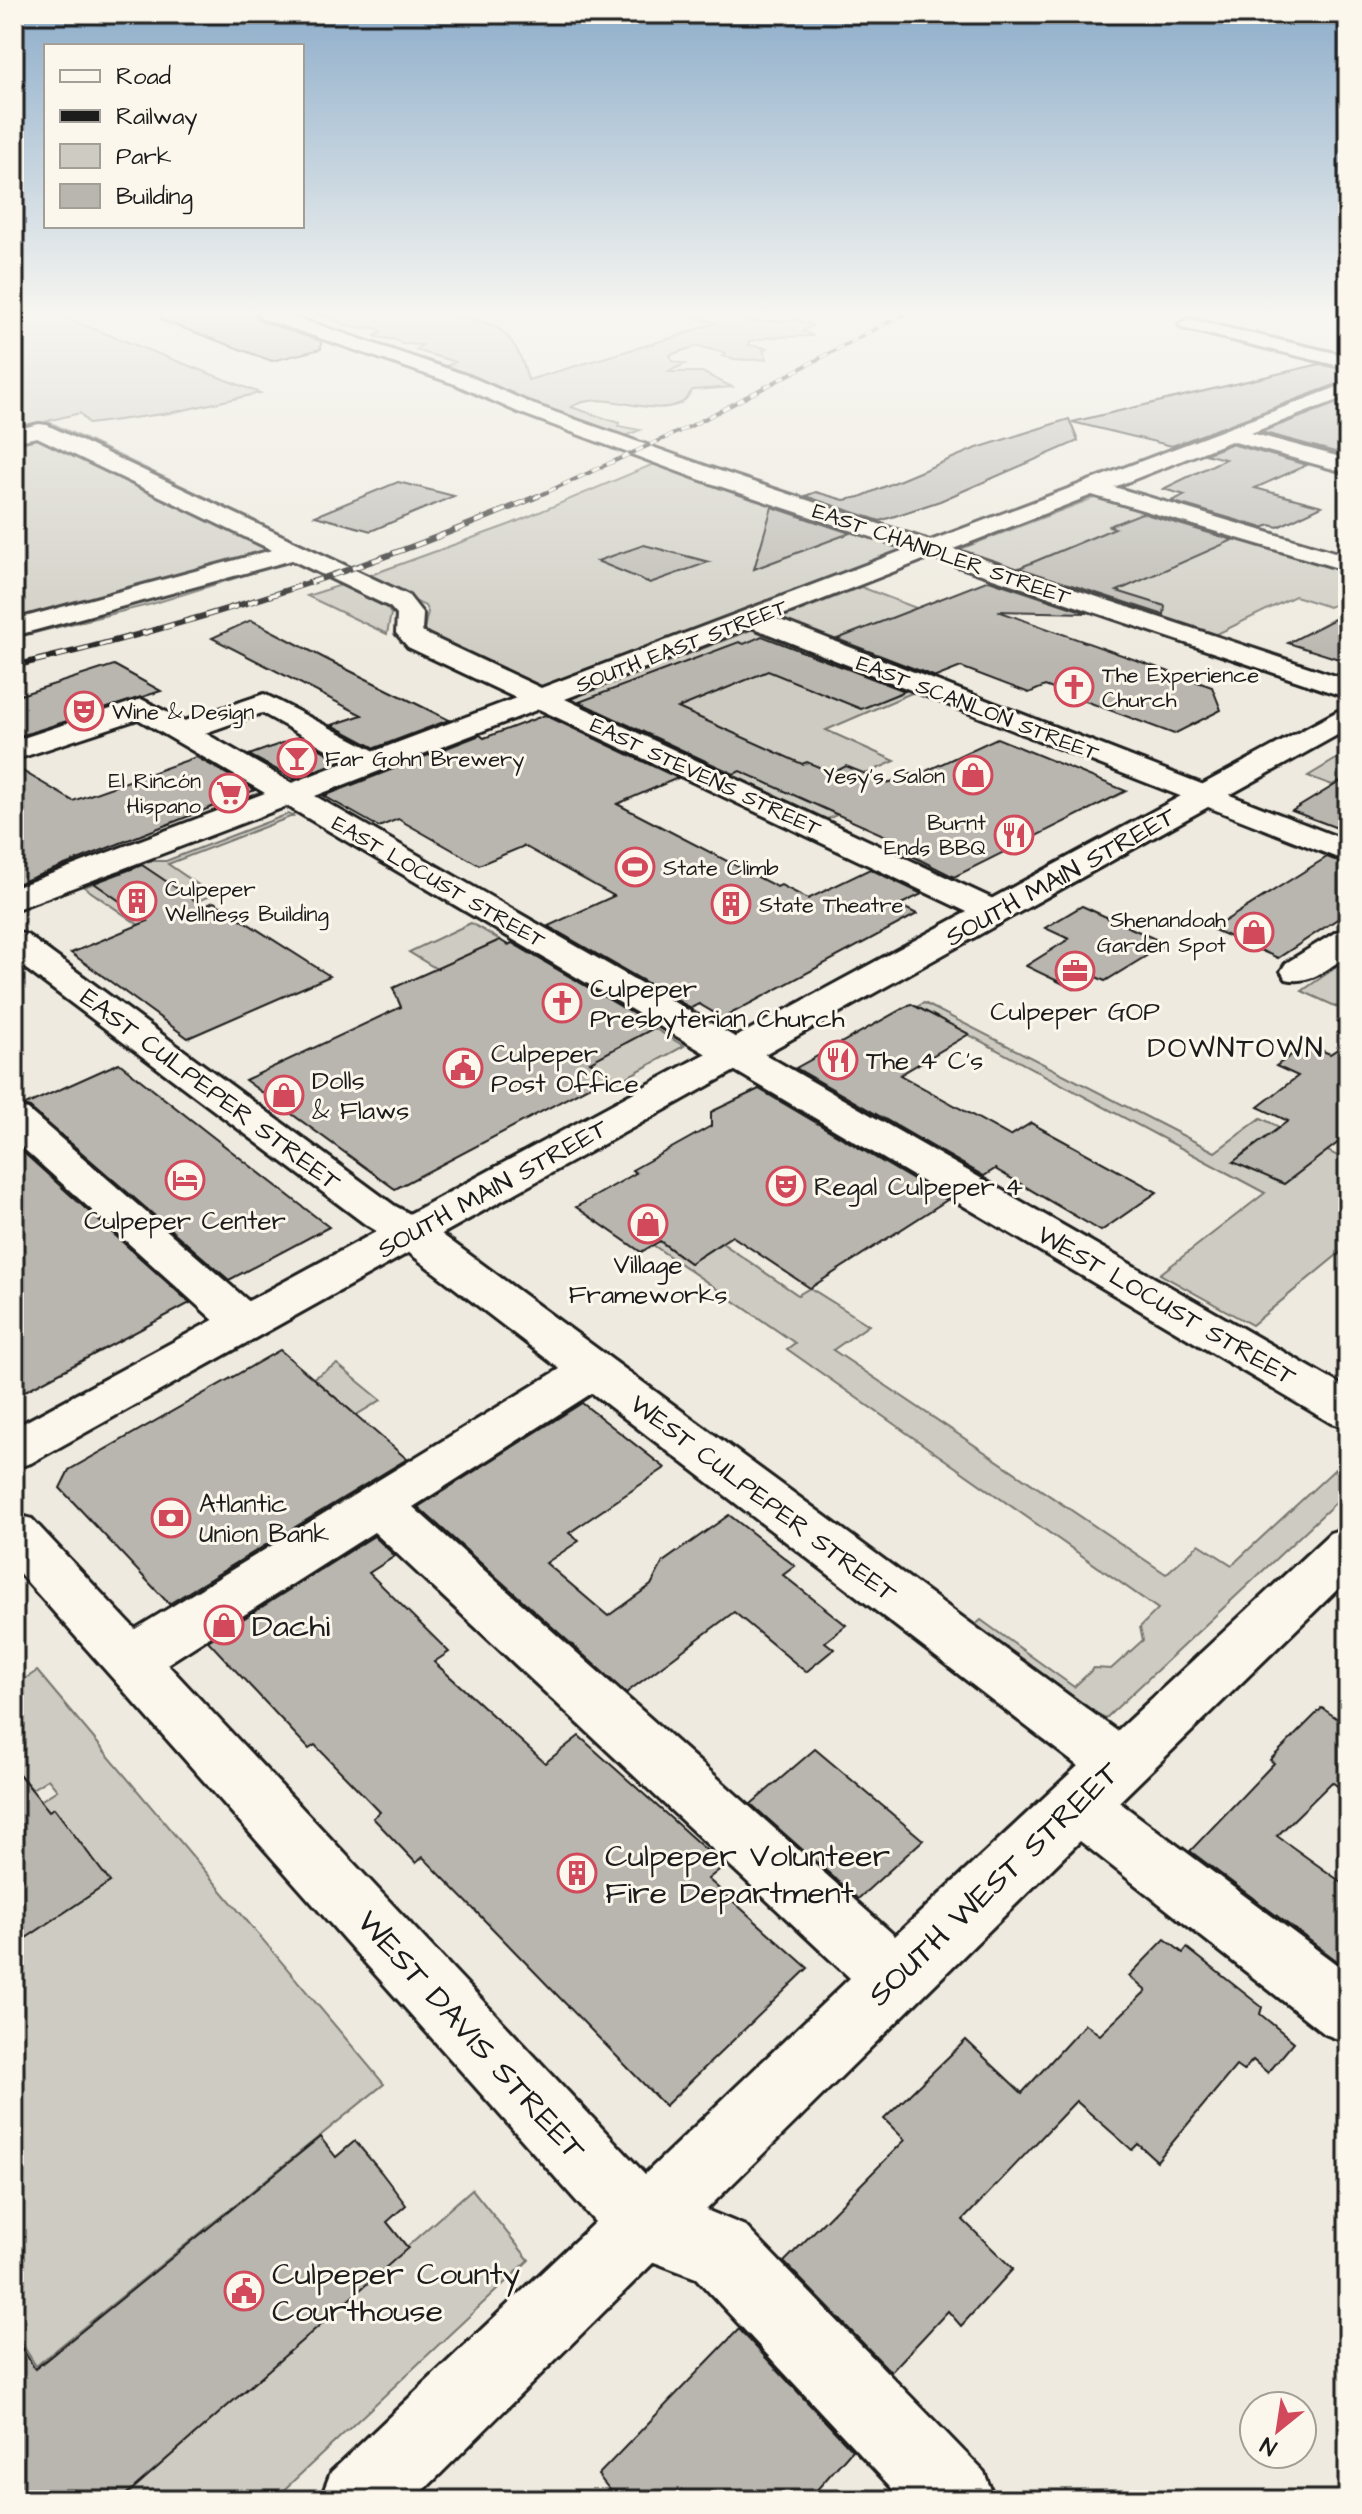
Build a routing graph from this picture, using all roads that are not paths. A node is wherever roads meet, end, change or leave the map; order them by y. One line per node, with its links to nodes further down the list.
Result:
1 (34, 431): 6 (street, EAST STEVENS STREET)
2 (42, 431): 11 (street, EAST STEVENS STREET)
3 (588, 431): 10 (street, EAST CHANDLER STREET)
4 (1242, 431): 5 (street, SOUTH EAST STREET)
5 (1233, 435): 8 (street); 9 (street, SOUTH EAST STREET)
6 (14, 436)
7 (135, 456): 11 (street)
8 (1348, 466)
9 (1094, 488): 10 (street, SOUTH EAST STREET); 12 (street)
10 (932, 550): 13 (street, SOUTH EAST STREET); 15 (street, EAST CHANDLER STREET)
11 (302, 557): 14 (street); 16 (street, EAST STEVENS STREET)
12 (1348, 564)
13 (752, 618): 16 (street, SOUTH EAST STREET); 22 (street, EAST SCANLON STREET)
14 (14, 628)
15 (1348, 689)
16 (542, 699): 20 (street, SOUTH EAST STREET); 25 (street, EAST STEVENS STREET)
17 (1348, 717): 22 (street, SOUTH MAIN STREET)
18 (182, 731): 19 (street, EAST LOCUST STREET); 20 (street); 21 (street, EAST LOCUST STREET)
19 (14, 751)
20 (374, 763): 21 (street, SOUTH EAST STREET)
21 (291, 794): 24 (street, SOUTH EAST STREET); 29 (street, EAST LOCUST STREET)
22 (1205, 796): 23 (street, EAST SCANLON STREET); 25 (street, SOUTH MAIN STREET)
23 (1348, 852)
24 (14, 900)
25 (994, 912): 29 (street, SOUTH MAIN STREET)
26 (1348, 939): 28 (street)
27 (14, 943): 31 (street, EAST CULPEPER STREET)
28 (1299, 971)
29 (737, 1053): 31 (street, SOUTH MAIN STREET); 34 (street, WEST LOCUST STREET)
30 (14, 1119): 32 (street)
31 (410, 1232): 32 (street, SOUTH MAIN STREET); 33 (street, WEST CULPEPER STREET)
32 (245, 1323): 35 (street, SOUTH MAIN STREET)
33 (594, 1370): 36 (street); 40 (street, WEST CULPEPER STREET)
34 (1348, 1411)
35 (14, 1450)
36 (377, 1505): 39 (street); 41 (street)
37 (14, 1533): 39 (street, WEST DAVIS STREET)
38 (1348, 1547): 40 (street, SOUTH WEST STREET)
39 (129, 1660): 43 (street, WEST DAVIS STREET)
40 (1098, 1784): 41 (street, SOUTH WEST STREET); 42 (street, WEST CULPEPER STREET)
41 (895, 1978): 43 (street, SOUTH WEST STREET)
42 (1348, 2012)
43 (642, 2222): 44 (street, SOUTH WEST STREET); 45 (street, WEST DAVIS STREET)
44 (359, 2500)
45 (956, 2500)

